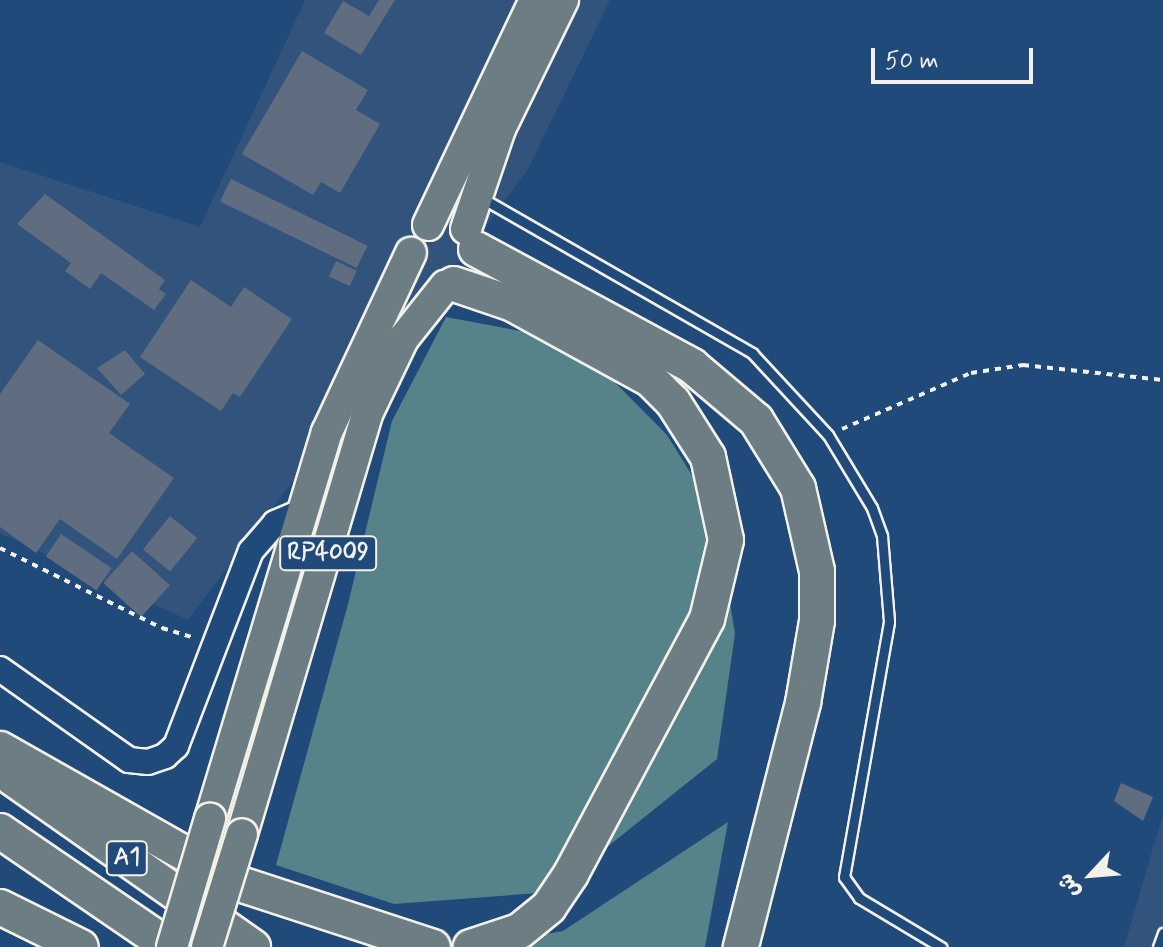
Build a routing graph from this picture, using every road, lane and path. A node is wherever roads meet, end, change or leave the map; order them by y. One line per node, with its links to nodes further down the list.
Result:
1 (535, 0): 4 (main road, RP4009)
2 (563, 0): 3 (main road, RP4009)
3 (476, 194): 5 (main road, RP4009); 9 (lane)
4 (428, 225): 5 (main road); 6 (main road, RP4009)
5 (471, 239): 7 (main road, RP4009); 25 (highway)
6 (411, 253): 7 (main road); 10 (main road, RP4009)
7 (450, 285): 21 (main road, RP4009, bridge); 24 (highway)
8 (1163, 380): 9 (path)
9 (828, 435): 26 (lane)
10 (305, 510): 12 (street); 20 (main road, RP4009, bridge)
11 (0, 548): 12 (path)
12 (215, 645): 13 (street)
13 (0, 669)
14 (0, 749): 23 (highway)
15 (0, 769): 22 (highway, A1)
16 (0, 831): 20 (highway, A1)
17 (0, 907): 19 (highway)
18 (1163, 933): 27 (lane)
19 (81, 947)
20 (171, 947)
21 (207, 947)
22 (253, 947)
23 (433, 947)
24 (471, 947)
25 (741, 947)
26 (941, 947)
27 (1158, 947)

